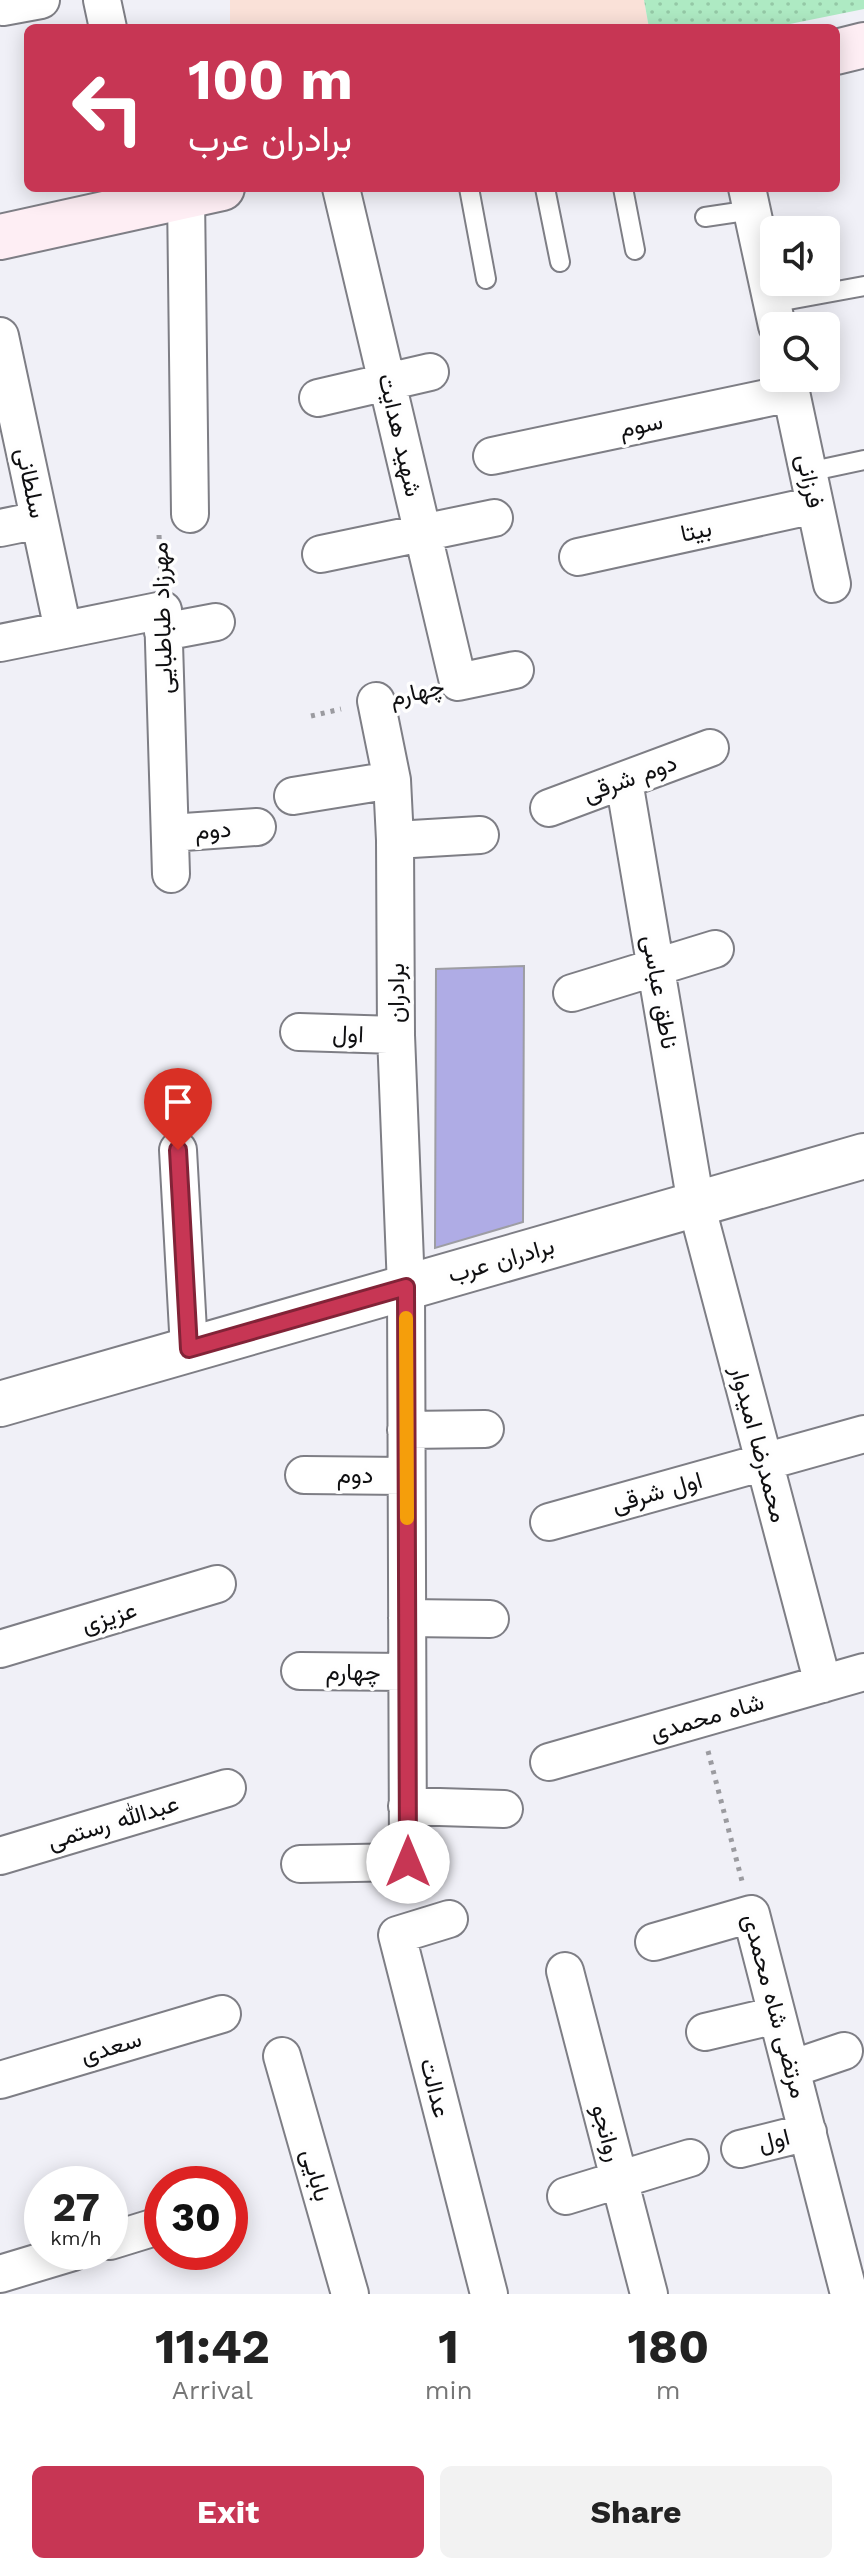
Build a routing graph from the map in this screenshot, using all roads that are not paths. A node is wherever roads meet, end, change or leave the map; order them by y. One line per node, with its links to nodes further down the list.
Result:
1 (41, 0): 3 (street)
2 (102, 0): 4 (street)
3 (3, 7)
4 (107, 24)
5 (864, 45): 6 (main road)
6 (840, 51)
7 (342, 192): 23 (street, شهید هدایت)
8 (470, 192): 17 (lane)
9 (546, 192): 16 (lane)
10 (624, 192): 15 (lane)
11 (174, 194): 14 (main road); 30 (street, مهرزاد طباطبایی)
12 (750, 199): 13 (lane); 19 (street)
13 (705, 217)
14 (0, 237)
15 (635, 250)
16 (560, 262)
17 (486, 279)
18 (864, 286): 20 (lane)
19 (773, 312)
20 (783, 312)
21 (0, 336): 32 (street, سلطانی)
22 (430, 372): 23 (street)
23 (387, 382): 26 (street); 34 (street, شهید هدایت)
24 (760, 392): 27 (street, سوم)
25 (790, 392): 29 (street, فرزانی)
26 (318, 398)
27 (492, 456)
28 (864, 460): 29 (lane)
29 (811, 488): 36 (street, بیتا); 37 (street, فرزانی)
30 (190, 514)
31 (494, 518): 34 (street)
32 (39, 520): 33 (street); 40 (street, سلطانی)
33 (0, 528)
34 (423, 533): 35 (street); 42 (street, شهید هدایت)
35 (321, 554)
36 (578, 557)
37 (832, 584)
38 (163, 621): 39 (street); 40 (street); 50 (street, مهرزاد طباطبایی)
39 (216, 622)
40 (63, 630): 41 (street)
41 (0, 643)
42 (515, 670)
43 (376, 701): 45 (street, برادران)
44 (710, 748): 46 (street, دوم شرقی)
45 (392, 780): 47 (street); 52 (street, برادران)
46 (624, 781): 48 (street, دوم شرقی); 55 (street, ناطق عباسی)
47 (293, 796)
48 (549, 808)
49 (257, 827): 50 (street, دوم)
50 (170, 833): 53 (street, مهرزاد طباطبایی)
51 (480, 835): 52 (street)
52 (395, 840): 58 (street, برادران)
53 (171, 874)
54 (715, 949): 55 (street)
55 (655, 966): 56 (street); 61 (street, ناطق عباسی)
56 (572, 993)
57 (299, 1032): 58 (street, اول)
58 (396, 1035): 62 (street, برادران)
59 (178, 1150): 63 (street)
60 (864, 1156): 61 (street, برادران عرب)
61 (696, 1204): 62 (street, برادران عرب); 68 (street, محمدرضا امیدوار)
62 (406, 1287): 63 (street, برادران عرب); 66 (street, برادران)
63 (189, 1349): 64 (street, برادران عرب)
64 (0, 1404)
65 (485, 1429): 66 (street)
66 (406, 1430): 70 (street, برادران)
67 (864, 1434): 68 (street, اول شرقی)
68 (764, 1462): 71 (street, اول شرقی); 79 (street, محمدرضا امیدوار)
69 (304, 1475): 70 (street, دوم)
70 (406, 1476): 73 (street, برادران)
71 (549, 1522)
72 (217, 1584): 75 (street, عزیزی)
73 (407, 1618): 74 (street); 77 (street, برادران)
74 (490, 1619)
75 (0, 1649)
76 (300, 1671): 77 (street, چهارم)
77 (407, 1672): 82 (street, برادران)
78 (864, 1672): 79 (street, شاه محمدی)
79 (823, 1684): 80 (street, شاه محمدی)
80 (549, 1762)
81 (227, 1788): 84 (street, عبدالله رستمی)
82 (407, 1806): 83 (street); 85 (street, برادران)
83 (504, 1809)
84 (0, 1856)
85 (300, 1864)
86 (449, 1919): 104 (street, عدالت)
87 (654, 1942): 90 (street, مرتضی شاه محمدی)
88 (565, 1971): 99 (street, روانجو)
89 (222, 2014): 95 (street, سعدی)
90 (777, 2015): 91 (street); 94 (street, مرتضی شاه محمدی)
91 (705, 2032)
92 (844, 2051): 94 (street)
93 (282, 2056): 103 (street, بابایی)
94 (791, 2069): 96 (street, مرتضی شاه محمدی)
95 (0, 2080)
96 (808, 2132): 97 (street, اول); 106 (street, مرتضی شاه محمدی)
97 (740, 2149)
98 (690, 2158): 99 (street)
99 (619, 2180): 100 (street); 105 (street, روانجو)
100 (566, 2196)
101 (24, 2267): 102 (street)
102 (0, 2274)
103 (350, 2294)
104 (489, 2294)
105 (649, 2294)
106 (849, 2294)

